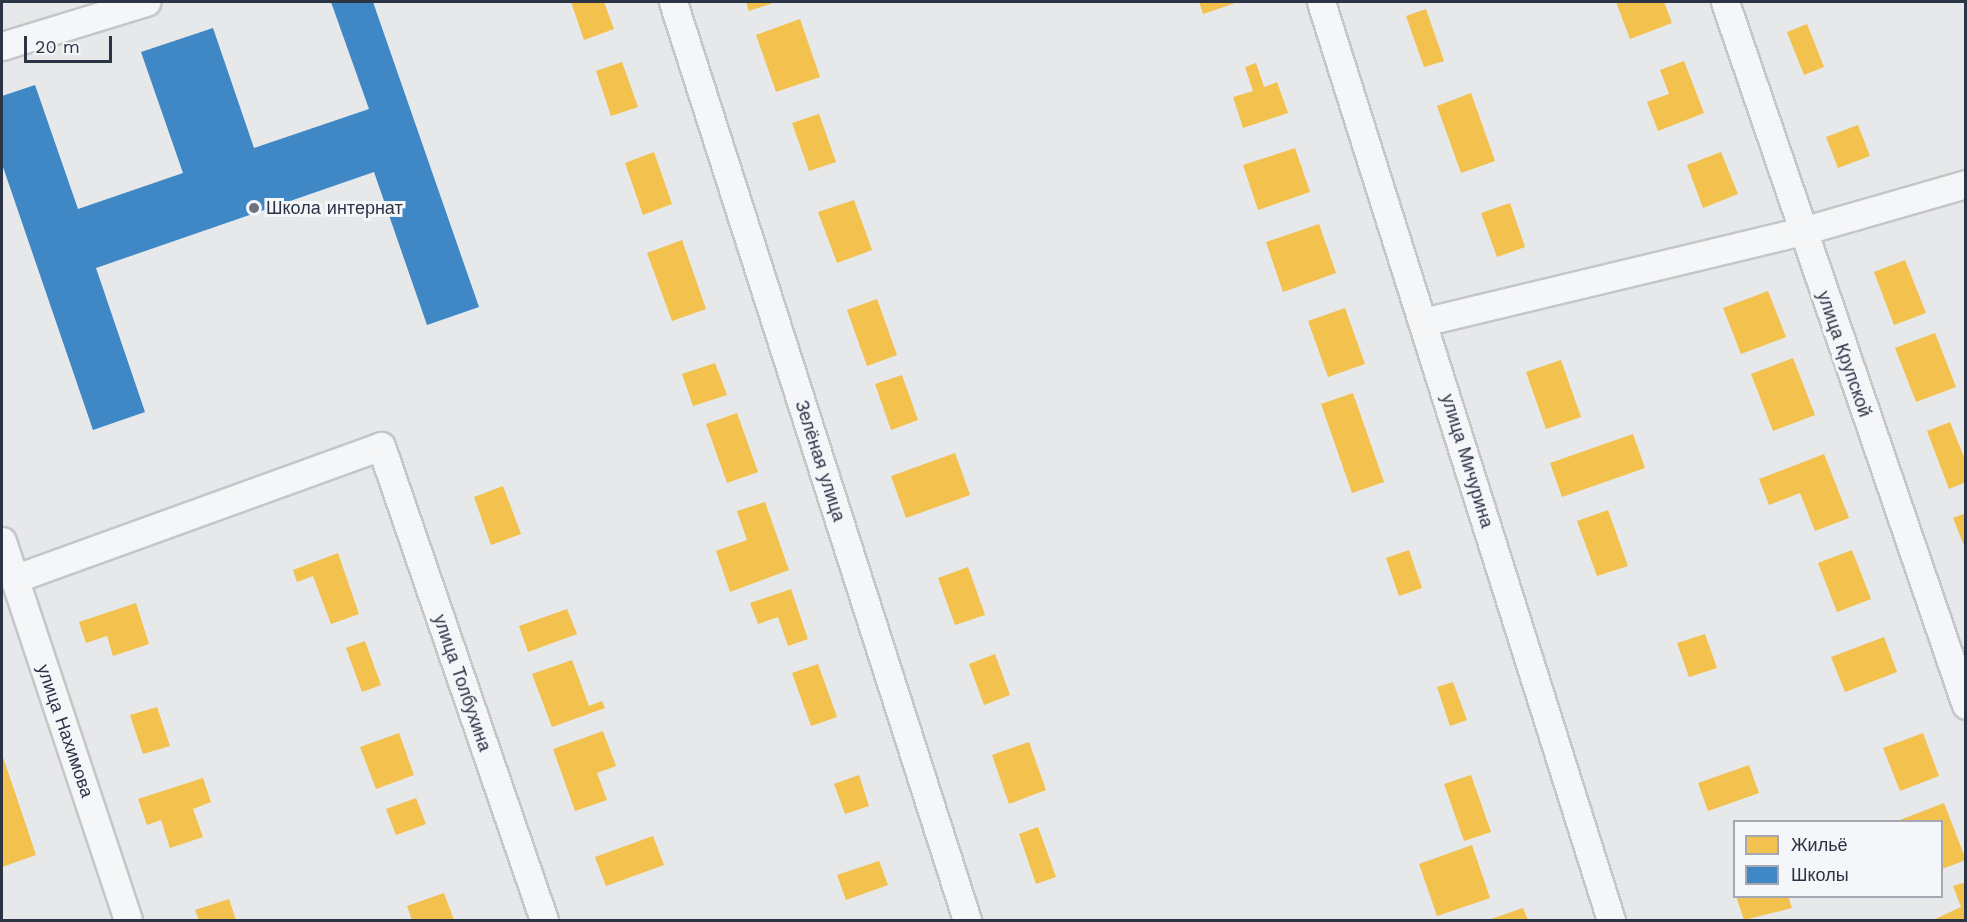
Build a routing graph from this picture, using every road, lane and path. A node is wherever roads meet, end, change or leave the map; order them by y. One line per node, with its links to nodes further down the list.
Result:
1 (146, 2): 5 (street)
2 (673, 2): 14 (street, Зелёная улица)
3 (1321, 2): 8 (street, улица Мичурина)
4 (1725, 2): 7 (street, улица Крупской)
5 (2, 46)
6 (1965, 184): 7 (street)
7 (1802, 231): 8 (street); 11 (street, улица Крупской)
8 (1423, 322): 15 (street, улица Мичурина)
9 (2, 542): 10 (street, улица Нахимова)
10 (13, 600): 12 (street, улица Нахимова); 13 (street, улица Толбухина)
11 (1965, 705)
12 (128, 921)
13 (544, 921)
14 (967, 921)
15 (1611, 921)

